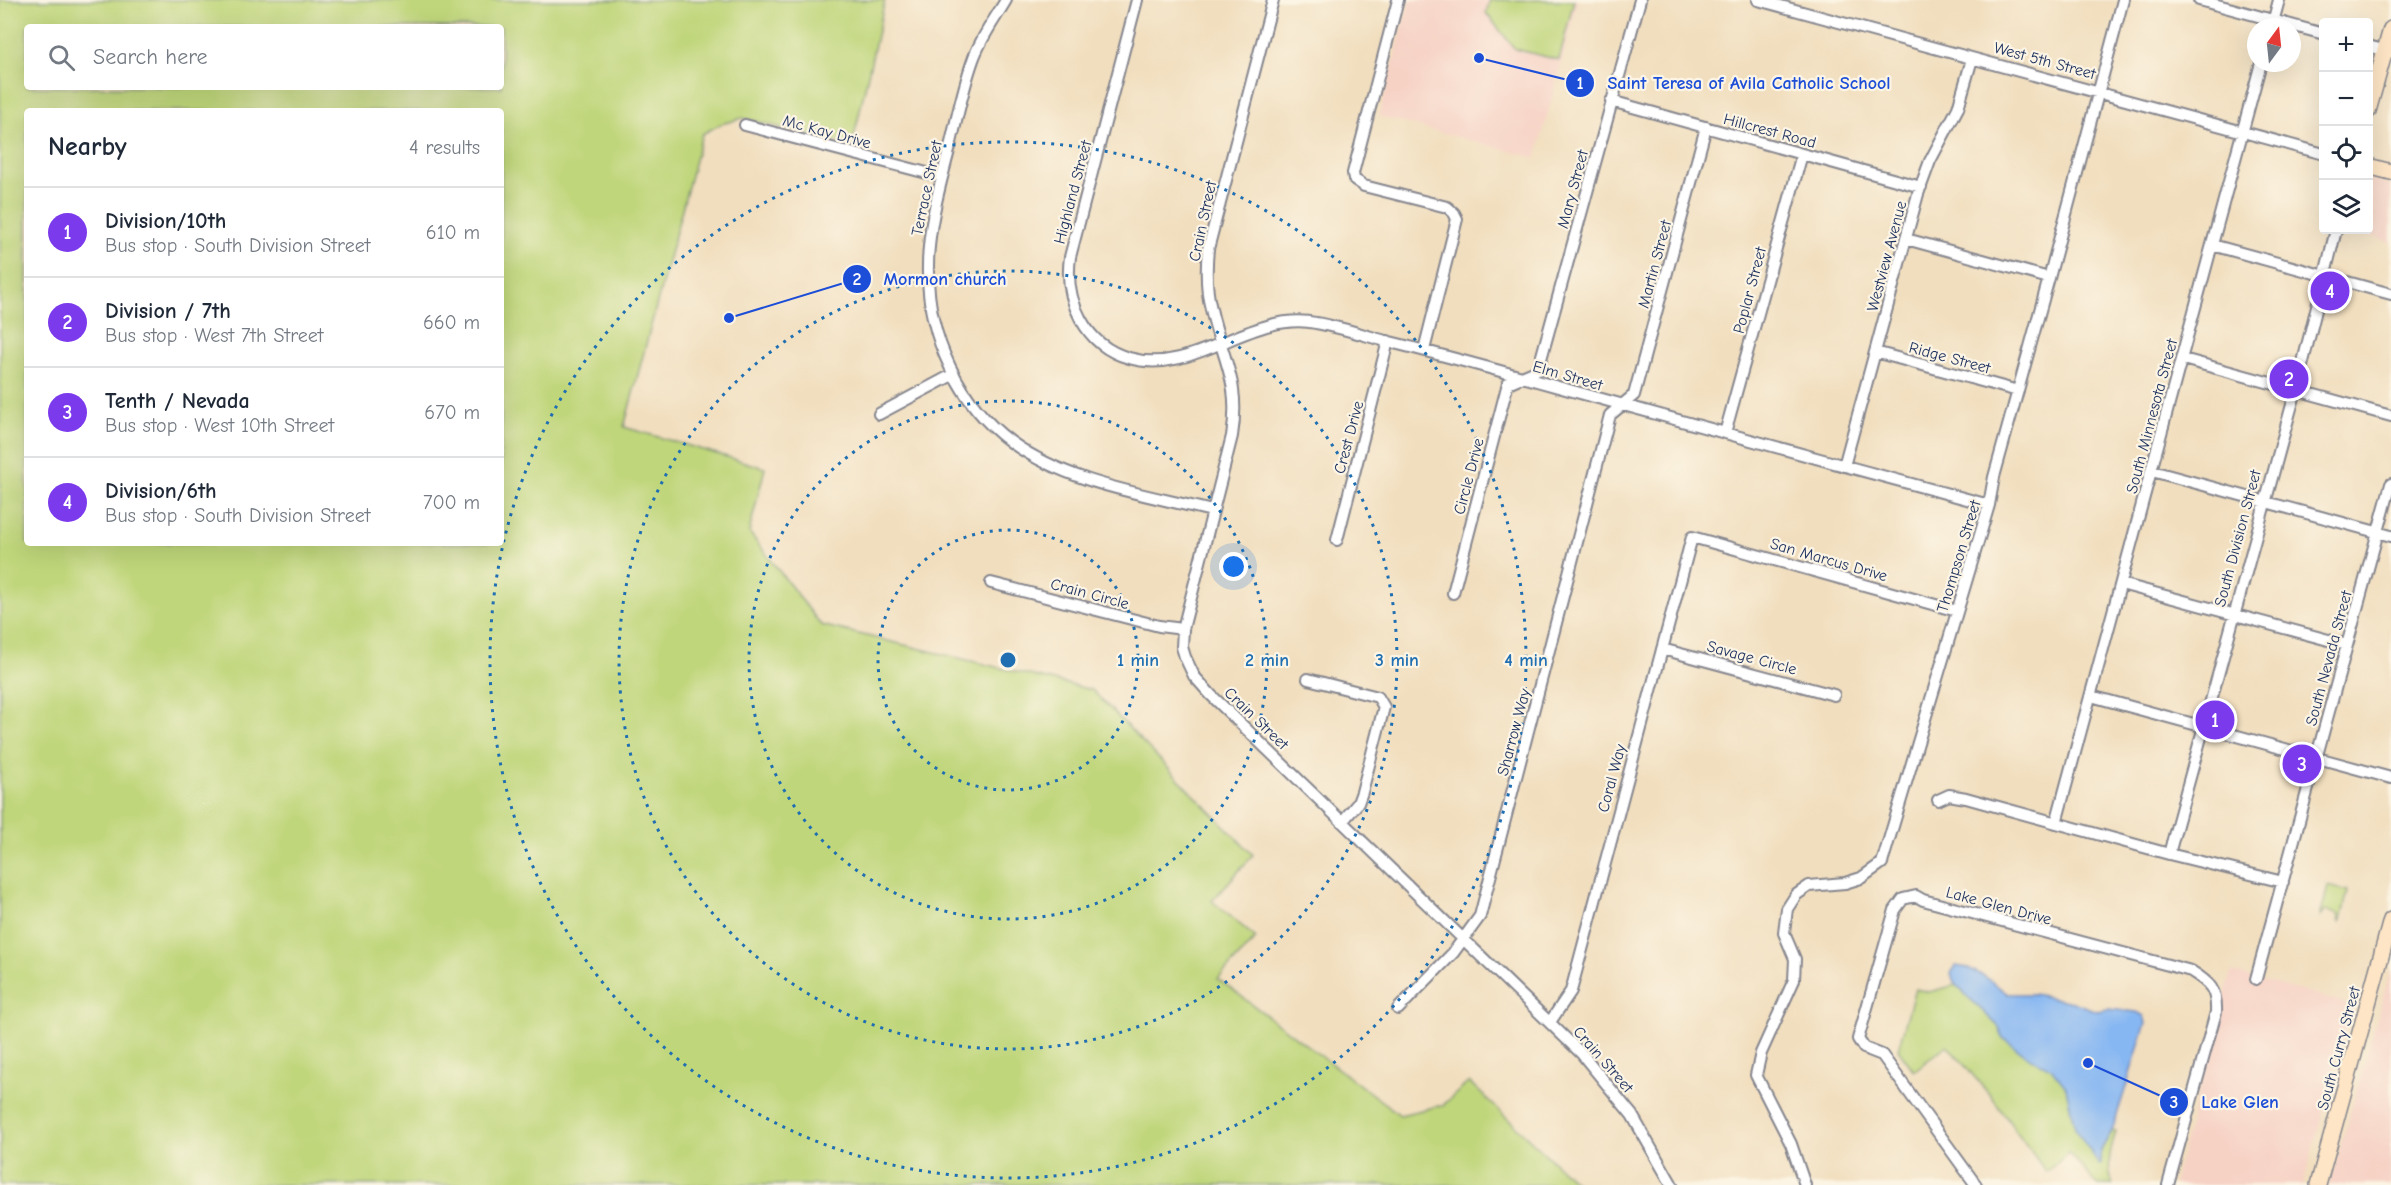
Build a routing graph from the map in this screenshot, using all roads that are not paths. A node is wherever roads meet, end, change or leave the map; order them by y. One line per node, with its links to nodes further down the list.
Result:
1 (1006, 0): 29 (street, Terrace Street)
2 (1137, 0): 42 (street, Highland Street)
3 (1272, 0): 38 (street, Crain Street)
4 (1398, 0): 39 (street)
5 (1640, 0): 21 (street, Mary Street)
6 (1758, 0): 17 (street, West 5th Street)
7 (2123, 0): 19 (street, Thompson Street)
8 (2199, 0): 10 (street)
9 (2279, 0): 11 (street)
10 (2256, 18)
11 (2274, 18)
12 (2391, 28): 16 (street)
13 (2301, 29): 14 (street)
14 (2319, 33)
15 (2373, 48): 16 (street)
16 (2388, 52): 20 (street)
17 (1972, 59): 19 (street, West 5th Street); 30 (street, Westview Avenue)
18 (2260, 72): 24 (street, South Minnesota Street)
19 (2097, 92): 24 (street, West 5th Street); 35 (street, Thompson Street)
20 (2373, 96)
21 (1611, 101): 23 (street, Hillcrest Road); 44 (street, Mary Street)
22 (745, 125): 29 (street, Mc Kay Drive)
23 (1706, 128): 26 (street, Hillcrest Road); 47 (street, Martin Street)
24 (2243, 132): 25 (street, West 5th Street); 33 (street, South Minnesota Street)
25 (2319, 153)
26 (1802, 154): 30 (street, Hillcrest Road); 50 (street, Poplar Street)
27 (2373, 167): 28 (street)
28 (2391, 172)
29 (942, 177): 43 (street, Terrace Street)
30 (1921, 187): 32 (street, Westview Avenue)
31 (2335, 234): 34 (street, South Division Street)
32 (1906, 239): 35 (street); 40 (street, Westview Avenue)
33 (2212, 245): 34 (street); 41 (street, South Minnesota Street)
34 (2324, 275): 36 (street); 45 (street, South Division Street)
35 (2049, 278): 46 (street, Thompson Street)
36 (2391, 294)
37 (1388, 341): 38 (street, Elm Street); 39 (street, Elm Street); 60 (street, Crest Drive)
38 (1221, 342): 42 (street, Elm Street); 56 (street, Crain Street)
39 (1424, 350): 44 (street, Elm Street)
40 (1875, 352): 46 (street, Ridge Street); 51 (street, Westview Avenue)
41 (2183, 359): 45 (street); 52 (street, South Minnesota Street)
42 (1139, 360)
43 (954, 374): 48 (street); 56 (street, Terrace Street)
44 (1524, 378): 47 (street, Elm Street); 63 (street, Circle Drive)
45 (2295, 390): 49 (street); 54 (street, South Division Street)
46 (2018, 391): 55 (street, Thompson Street)
47 (1623, 405): 50 (street, Elm Street); 81 (street, Sharrow Way)
48 (879, 414)
49 (2391, 416)
50 (1725, 433): 51 (street, Elm Street)
51 (1844, 466): 55 (street, Elm Street)
52 (2152, 471): 54 (street); 62 (street, South Minnesota Street)
53 (2391, 484): 57 (street, South Nevada Street)
54 (2265, 502): 57 (street); 65 (street, South Division Street)
55 (1989, 505): 64 (street, Thompson Street)
56 (1212, 511): 66 (street, Crain Street)
57 (2378, 533): 58 (street); 67 (street, South Nevada Street)
58 (2391, 536)
59 (1692, 537): 64 (street, San Marcus Drive); 68 (street, Coral Way)
60 (1337, 540)
61 (991, 583): 66 (street, Crain Circle)
62 (2121, 584): 65 (street); 71 (street, South Minnesota Street)
63 (1453, 593)
64 (1957, 611): 86 (street, Thompson Street)
65 (2234, 614): 67 (street); 72 (street, South Division Street)
66 (1183, 629): 76 (street, Crain Street)
67 (2347, 645): 73 (street, South Nevada Street)
68 (1662, 649): 70 (street, Savage Circle); 84 (street, Coral Way)
69 (1308, 679): 76 (street)
70 (1834, 695)
71 (2091, 696): 72 (street); 77 (street, South Minnesota Street)
72 (2204, 727): 73 (street); 78 (street, South Division Street)
73 (2316, 758): 74 (street); 79 (street, South Nevada Street)
74 (2391, 778)
75 (1938, 801): 77 (street)
76 (1342, 822): 81 (street, Crain Street)
77 (2056, 823): 78 (street)
78 (2169, 854): 79 (street)
79 (2283, 882): 82 (street, South Nevada Street)
80 (2391, 920): 89 (street, South Curry Street)
81 (1463, 939): 83 (street, Sharrow Way); 84 (street, Crain Street)
82 (2256, 979)
83 (1398, 1009)
84 (1550, 1022): 85 (street, Crain Street)
85 (1672, 1185)
86 (1805, 1185)
87 (1976, 1185): 88 (street, Lake Glen Drive)
88 (2168, 1185)
89 (2318, 1185)

